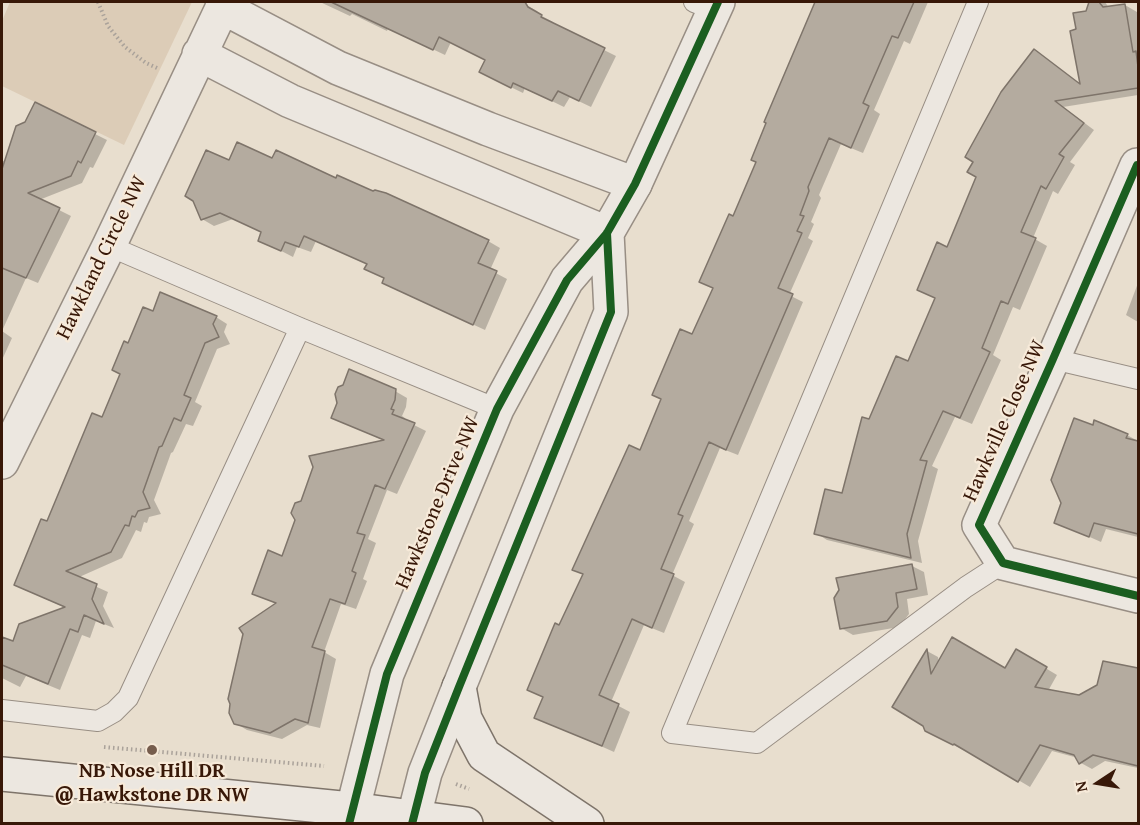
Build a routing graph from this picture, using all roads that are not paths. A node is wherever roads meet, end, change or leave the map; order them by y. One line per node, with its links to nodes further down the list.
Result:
1 (978, 2): 14 (lane)
2 (223, 4): 4 (street, Hawkland Circle NW); 6 (street, Hawkland Circle NW)
3 (709, 4): 6 (street, Hawkstone Drive NW)
4 (199, 54): 7 (street); 8 (street, Hawkland Circle NW)
5 (1138, 165): 10 (street, Hawkville Close NW)
6 (635, 184): 7 (street, Hawkstone Drive NW)
7 (608, 233): 12 (street, Hawkstone Drive NW); 16 (street)
8 (109, 246): 9 (lane); 13 (street, Hawkland Circle NW)
9 (300, 328): 12 (lane); 17 (lane)
10 (1053, 359): 11 (lane); 14 (street, Hawkville Close NW)
11 (1138, 379)
12 (497, 409): 19 (street, Hawkstone Drive NW)
13 (2, 462)
14 (1003, 563): 15 (street)
15 (1138, 596)
16 (459, 687): 20 (street); 22 (street)
17 (2, 710)
18 (2, 774): 19 (street)
19 (350, 816): 20 (street)
20 (413, 820): 21 (street)
21 (466, 824)
22 (587, 824)

